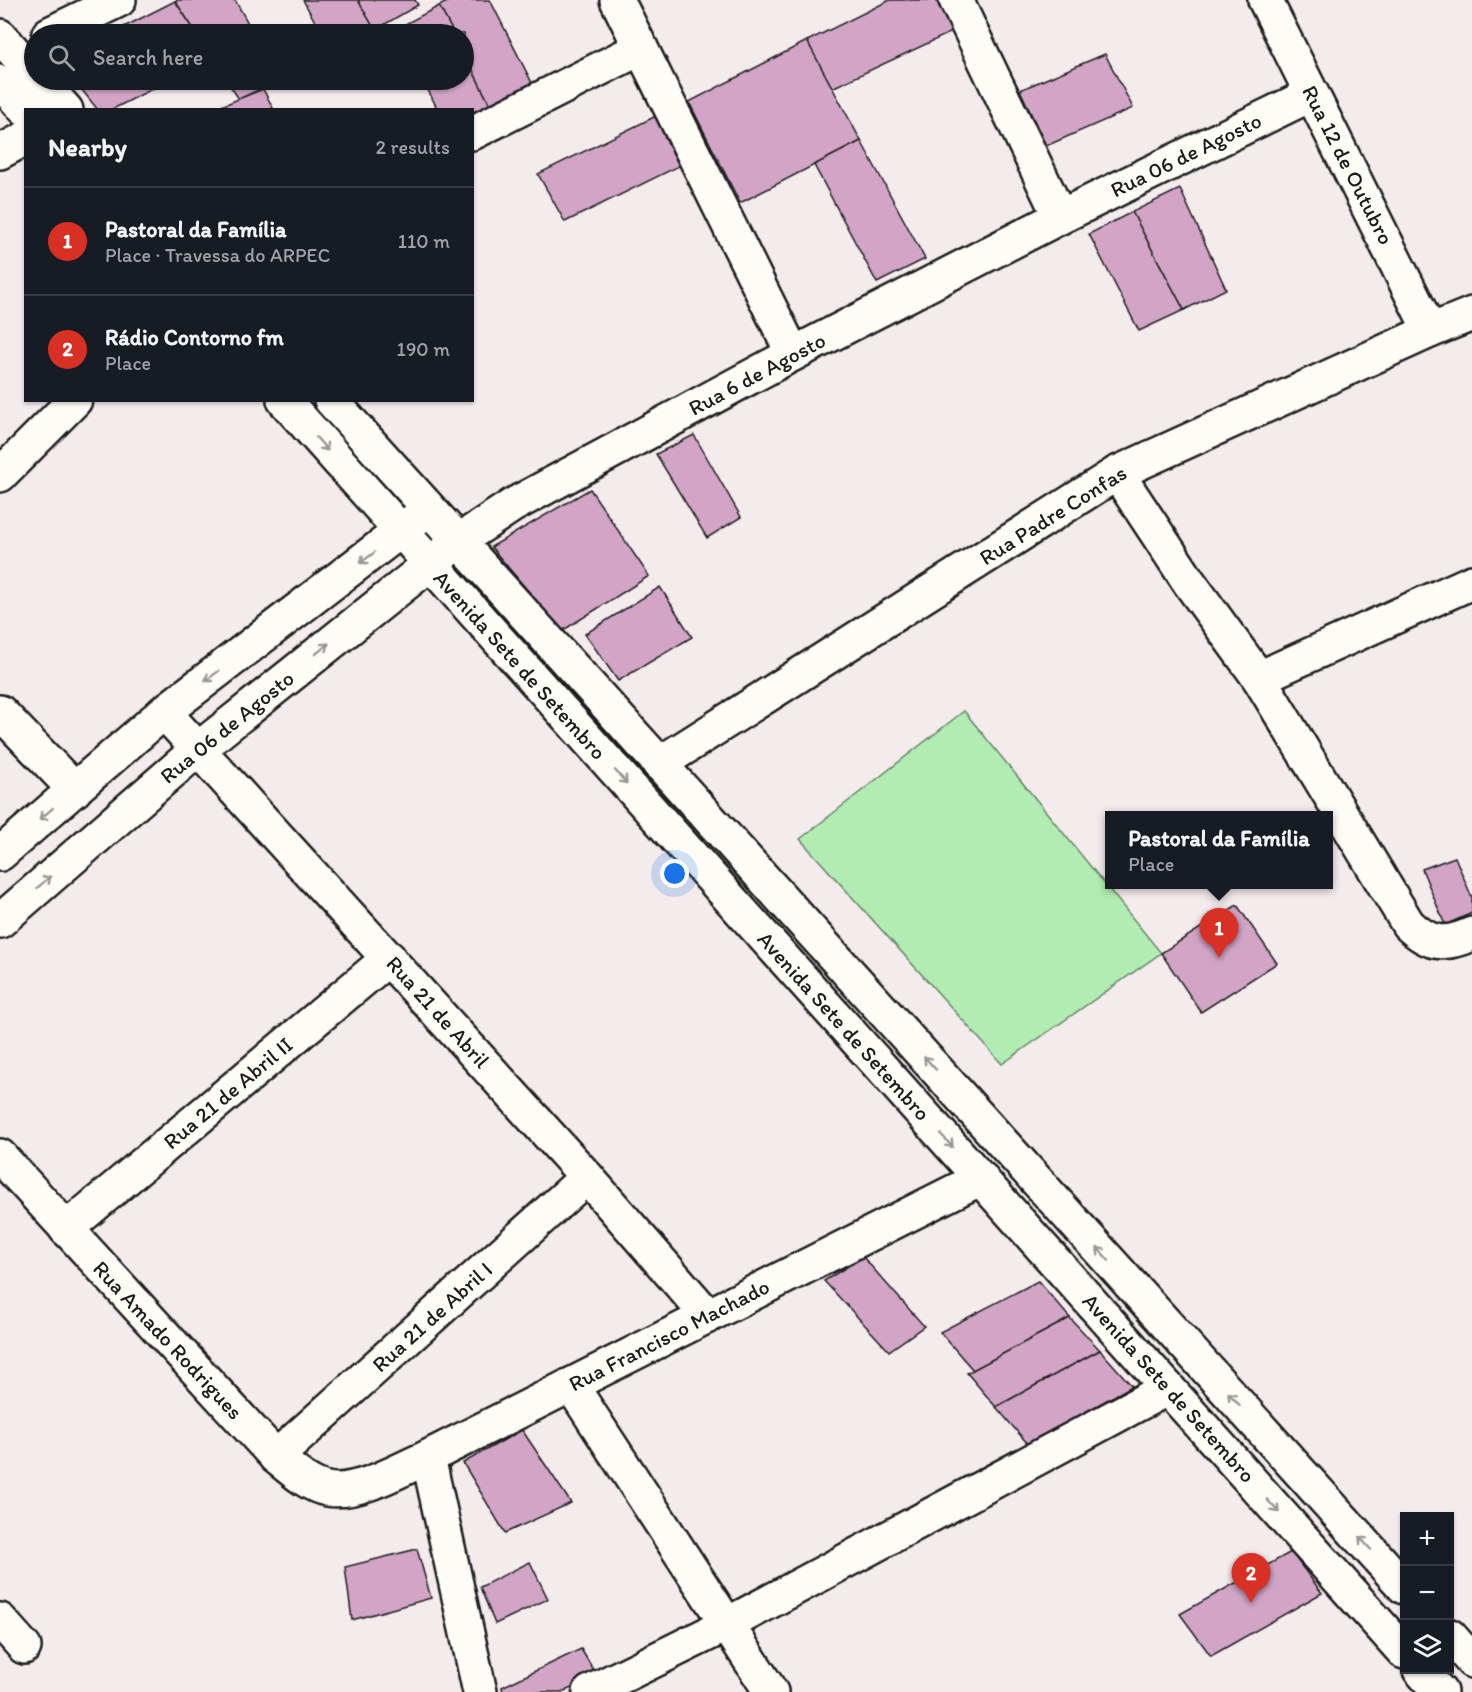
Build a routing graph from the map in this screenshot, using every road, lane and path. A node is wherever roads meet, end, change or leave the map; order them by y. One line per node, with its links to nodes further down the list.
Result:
1 (119, 0): 5 (street)
2 (617, 0): 6 (street)
3 (956, 0): 15 (street)
4 (1265, 0): 9 (street, Rua 12 de Outubro)
5 (70, 24)
6 (641, 48): 12 (street); 18 (street)
7 (0, 82): 10 (street)
8 (48, 90): 11 (street)
9 (1312, 94): 15 (street, Rua 06 de Agosto); 17 (street, Rua 12 de Outubro)
10 (24, 108)
11 (64, 108)
12 (474, 132)
13 (24, 139): 14 (street)
14 (0, 152)
15 (1060, 217): 18 (street, Rua 6 de Agosto)
16 (1472, 314): 17 (street, Rua Padre Confas)
17 (1430, 331): 22 (street, Rua Padre Confas)
18 (793, 354): 26 (street, Rua 6 de Agosto)
19 (73, 402): 23 (street)
20 (286, 402): 25 (street, Avenida Sete de Setembro, one-way to 25)
21 (333, 402): 24 (street, Avenida Sete de Setembro)
22 (1117, 473): 29 (street); 33 (street, Rua Padre Confas)
23 (0, 475)
24 (430, 509): 25 (street); 26 (street, Avenida Sete de Setembro)
25 (400, 532): 27 (street, Avenida Sete de Setembro); 31 (street, one-way to 31)
26 (460, 540): 27 (street, Rua 06 de Agosto); 33 (street, Avenida Sete de Setembro)
27 (429, 564): 32 (street, Rua 06 de Agosto, one-way to 27); 41 (street, Avenida Sete de Setembro, one-way to 41)
28 (1472, 582): 29 (street)
29 (1259, 678): 37 (street)
30 (0, 712): 34 (street)
31 (164, 712): 32 (street, Rua 21 de Abril); 34 (street)
32 (197, 750): 36 (street, Rua 06 de Agosto, one-way to 32); 38 (street, Rua 21 de Abril)
33 (659, 764): 49 (street, Avenida Sete de Setembro, one-way to 33)
34 (75, 790): 35 (street, one-way to 35)
35 (0, 854)
36 (0, 921)
37 (1472, 934)
38 (389, 958): 40 (street, Rua 21 de Abril); 42 (street, Rua 21 de Abril II)
39 (0, 1156): 42 (street, Rua Amado Rodrigues)
40 (587, 1177): 43 (street, Rua 21 de Abril); 47 (street, Rua 21 de Abril I)
41 (981, 1178): 43 (street, Rua Francisco Machado); 45 (street, Avenida Sete de Setembro)
42 (66, 1229): 47 (street, Rua Amado Rodrigues)
43 (708, 1316): 44 (street, Rua Francisco Machado)
44 (571, 1385): 46 (street, Rua Francisco Machado); 51 (street)
45 (1168, 1388): 51 (street); 54 (street, Avenida Sete de Setembro, one-way to 54)
46 (428, 1456): 48 (street, Rua Francisco Machado); 57 (street)
47 (276, 1457): 48 (street, Rua Amado Rodrigues)
48 (356, 1488)
49 (1400, 1583)
50 (0, 1620): 53 (street)
51 (726, 1625): 58 (street); 59 (street)
52 (1454, 1641): 55 (street)
53 (24, 1647)
54 (1400, 1648)
55 (1472, 1661)
56 (1424, 1674): 60 (street)
57 (480, 1692)
58 (590, 1692)
59 (771, 1692)
60 (1440, 1692)

